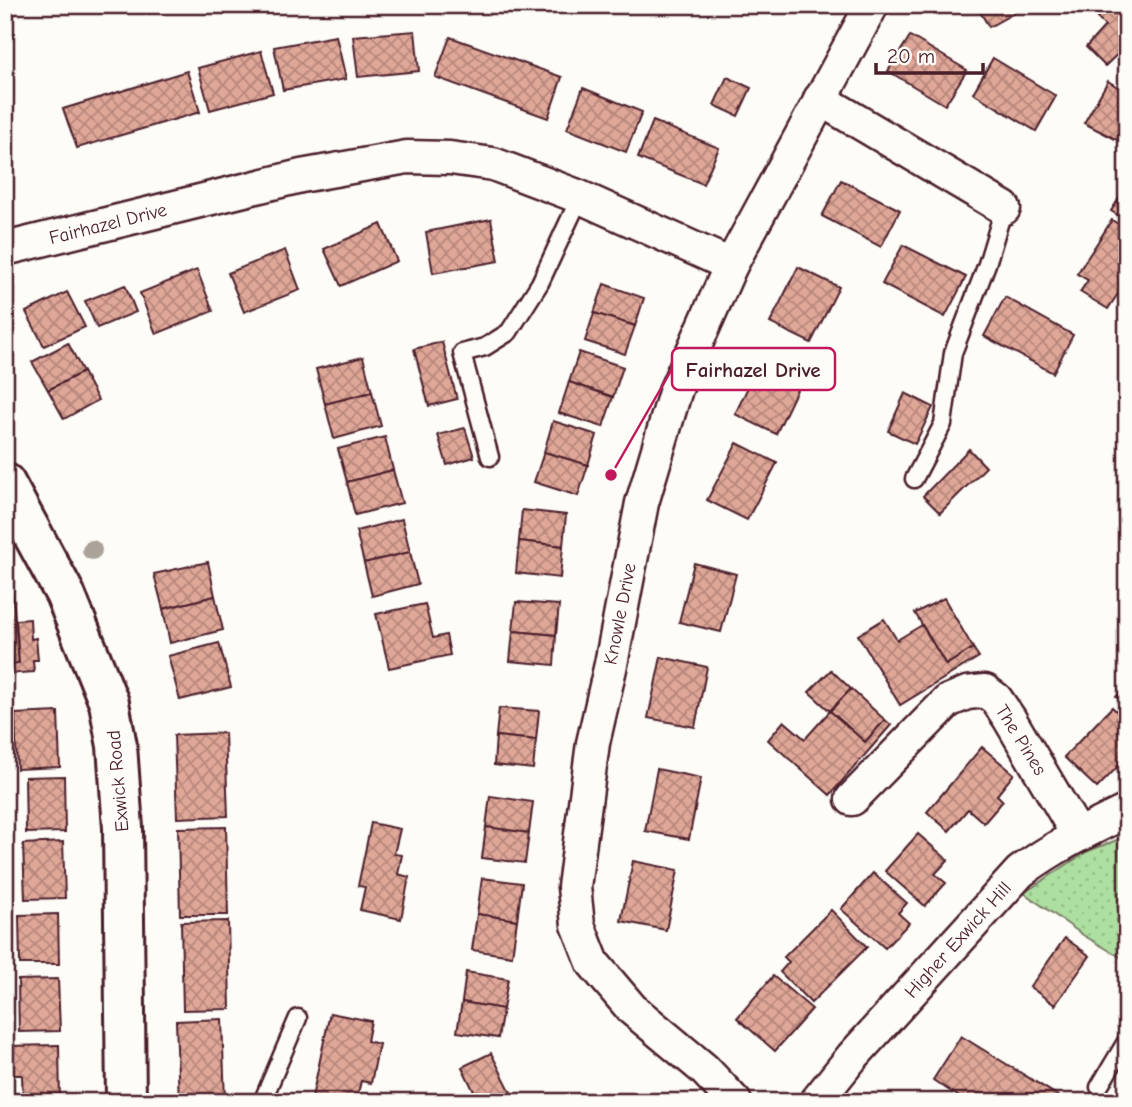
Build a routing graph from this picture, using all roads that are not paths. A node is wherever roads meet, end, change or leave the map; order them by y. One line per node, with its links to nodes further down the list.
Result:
1 (872, 5): 2 (street, Knowle Drive)
2 (820, 99): 4 (street); 6 (street, Knowle Drive)
3 (580, 197): 5 (street, Fairhazel Drive); 6 (street, Fairhazel Drive); 7 (lane)
4 (1003, 208): 8 (lane)
5 (5, 249)
6 (731, 265): 18 (street, Knowle Drive)
7 (490, 457)
8 (914, 480)
9 (5, 484): 16 (street, Exwick Road)
10 (852, 799): 12 (street, The Pines)
11 (1127, 811): 12 (street, Higher Exwick Hill)
12 (1078, 835): 19 (street, Higher Exwick Hill)
13 (298, 1018): 17 (lane)
14 (1127, 1040): 15 (lane)
15 (1099, 1087)
16 (126, 1102)
17 (262, 1102)
18 (735, 1102)
19 (816, 1102)

